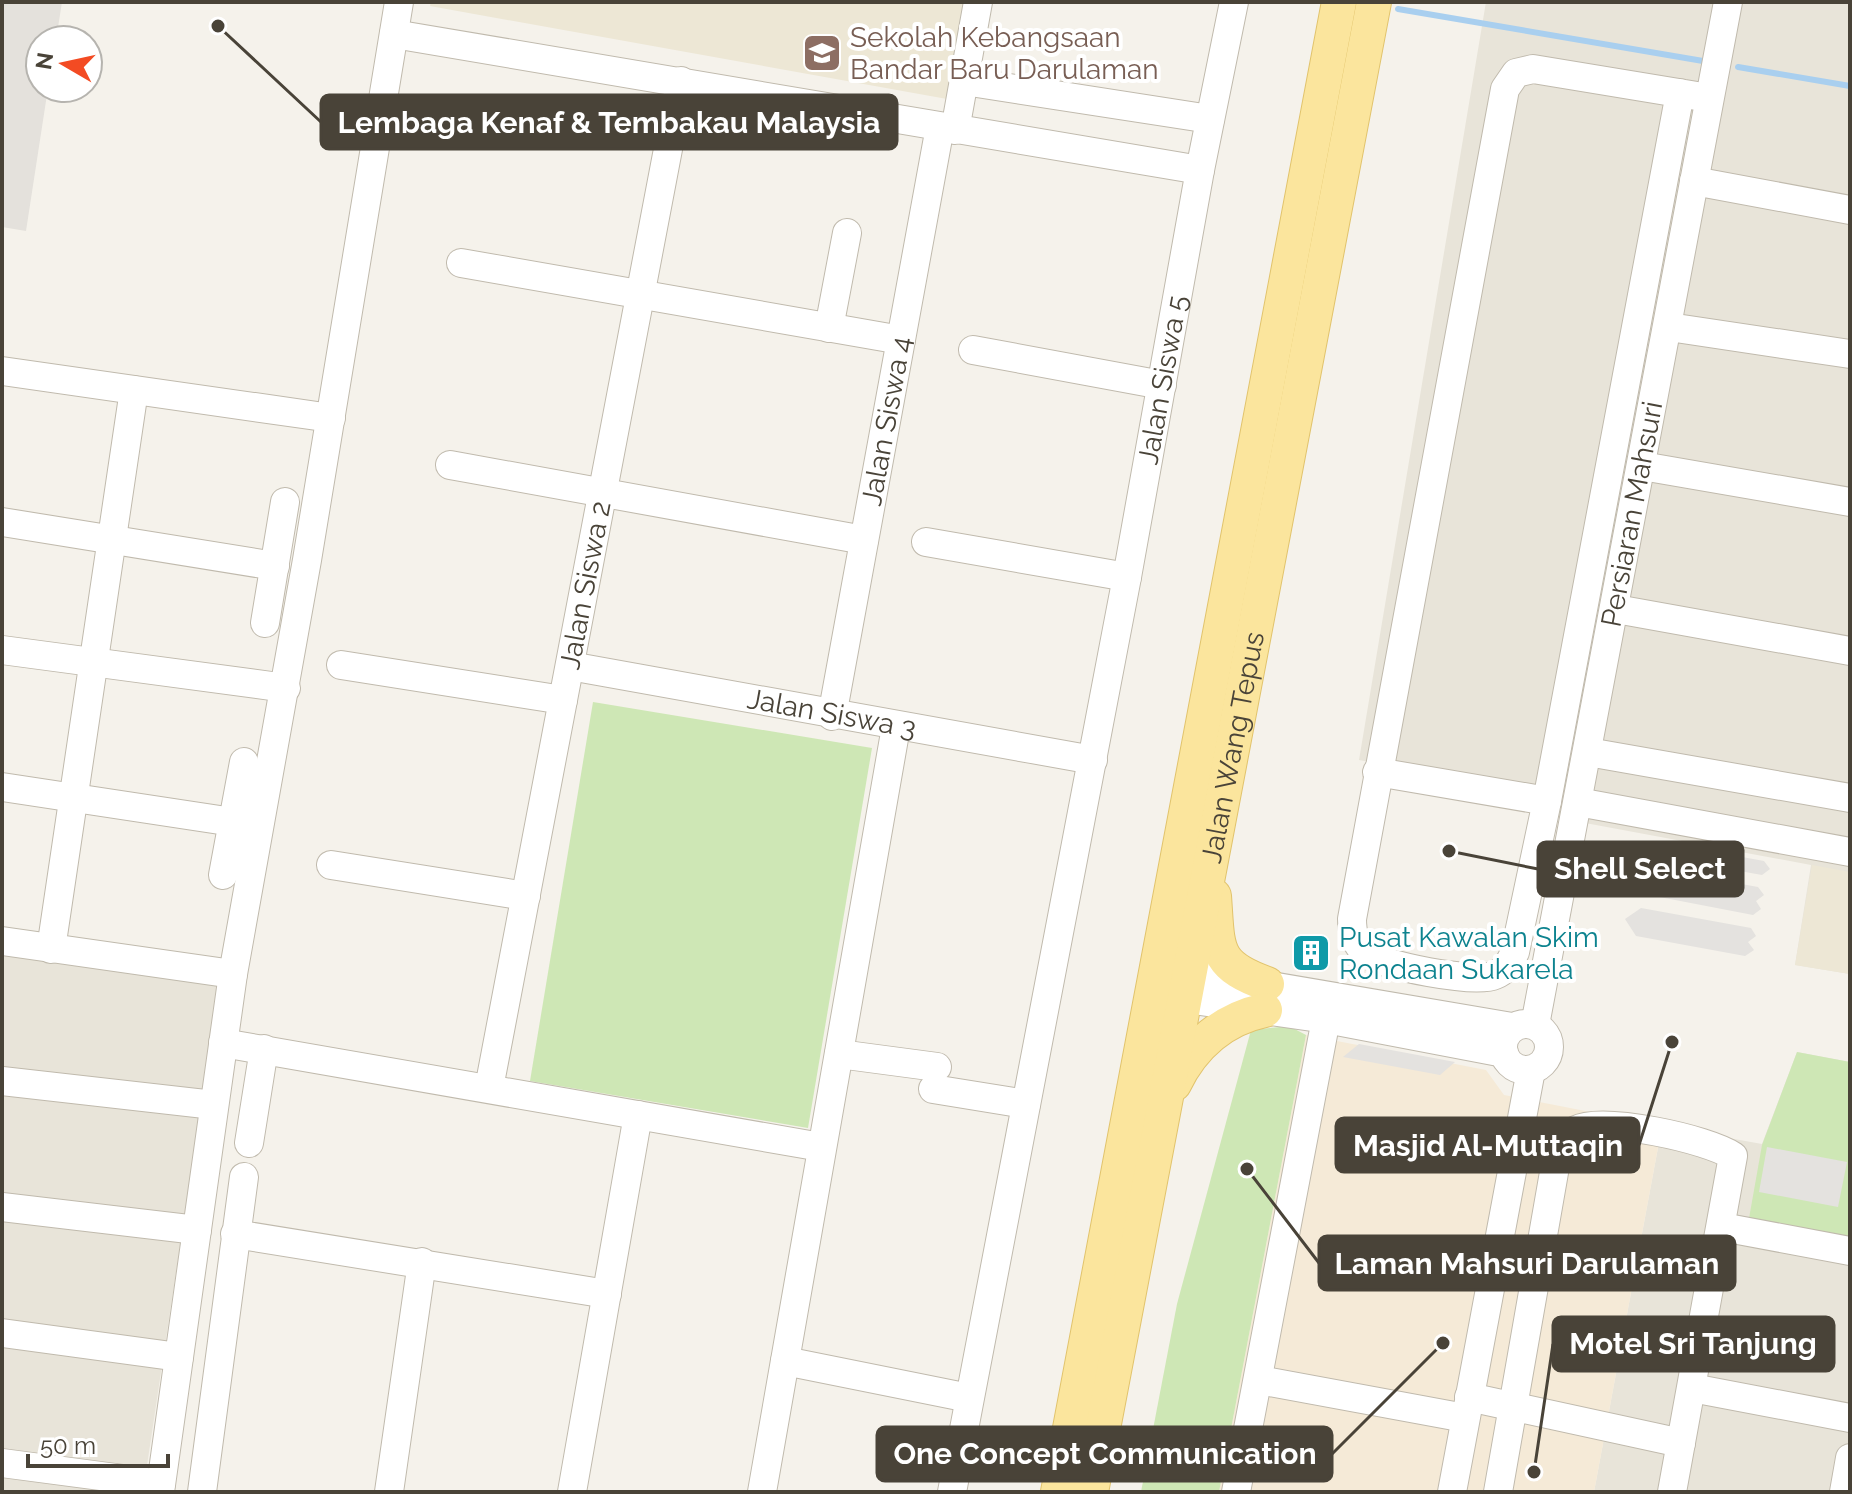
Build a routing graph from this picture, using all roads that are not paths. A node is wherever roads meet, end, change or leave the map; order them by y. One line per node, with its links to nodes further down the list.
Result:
1 (399, 2): 7 (street)
2 (978, 2): 9 (street, Jalan Siswa 4)
3 (1234, 2): 12 (street, Jalan Siswa 5)
4 (1339, 2): 72 (main road, Jalan Wang Tepus)
5 (1374, 2): 62 (main road, Jalan Wang Tepus)
6 (1728, 2): 11 (street, Persiaran Mahsuri)
7 (394, 34): 8 (street); 28 (street)
8 (681, 81): 13 (street); 19 (street, Jalan Siswa 2)
9 (964, 81): 12 (street); 13 (street, Jalan Siswa 4)
10 (1680, 93): 11 (street); 54 (street); 58 (street)
11 (1709, 98): 15 (street, Persiaran Mahsuri)
12 (1210, 119): 14 (street, Jalan Siswa 5)
13 (948, 128): 14 (street); 22 (street, Jalan Siswa 4)
14 (1200, 170): 26 (street, Jalan Siswa 5)
15 (1694, 181): 16 (street); 20 (street, Persiaran Mahsuri)
16 (1850, 210)
17 (847, 233): 21 (street)
18 (461, 263): 19 (street)
19 (641, 294): 21 (street); 31 (street, Jalan Siswa 2)
20 (1669, 327): 24 (street); 30 (street, Persiaran Mahsuri)
21 (829, 328): 22 (street)
22 (901, 340): 36 (street, Jalan Siswa 4)
23 (973, 350): 26 (street)
24 (1850, 354)
25 (2, 371): 27 (street)
26 (1162, 385): 39 (street, Jalan Siswa 5)
27 (134, 390): 28 (street); 35 (street)
28 (331, 418): 47 (street)
29 (450, 465): 31 (street)
30 (1642, 466): 33 (street); 40 (street, Persiaran Mahsuri)
31 (603, 493): 36 (street); 46 (street, Jalan Siswa 2)
32 (285, 502): 38 (street)
33 (1850, 502)
34 (2, 522): 35 (street)
35 (111, 540): 38 (street); 44 (street)
36 (864, 540): 49 (street, Jalan Siswa 4)
37 (926, 542): 39 (street)
38 (275, 566): 41 (street)
39 (1127, 577): 52 (street, Jalan Siswa 5)
40 (1616, 609): 43 (street); 51 (street, Persiaran Mahsuri)
41 (265, 623)
42 (2, 650): 44 (street)
43 (1850, 651)
44 (93, 664): 47 (street); 56 (street)
45 (341, 665): 48 (street)
46 (570, 666): 48 (street, Jalan Siswa 2); 49 (street, Jalan Siswa 3)
47 (286, 688): 71 (street)
48 (563, 700): 66 (street, Jalan Siswa 2)
49 (832, 716): 50 (street, Jalan Siswa 3)
50 (896, 727): 52 (street, Jalan Siswa 3); 79 (street)
51 (1588, 752): 57 (street); 59 (street, Persiaran Mahsuri)
52 (1093, 760): 83 (street, Jalan Siswa 5)
53 (244, 762): 60 (street)
54 (1377, 772): 58 (street); 70 (street)
55 (2, 787): 56 (street)
56 (73, 798): 60 (street); 69 (street)
57 (1850, 798)
58 (1547, 801): 65 (street)
59 (1578, 802): 61 (street); 67 (street, Persiaran Mahsuri)
60 (233, 822): 64 (street)
61 (1850, 852)
62 (1211, 856): 72 (main road, Jalan Wang Tepus); 73 (main road)
63 (331, 865): 66 (street)
64 (223, 875)
65 (1527, 894): 67 (street); 70 (street)
66 (526, 896): 82 (street, Jalan Siswa 2)
67 (1560, 899): 76 (street, Persiaran Mahsuri)
68 (2, 941): 69 (street)
69 (51, 949): 71 (street)
70 (1432, 971): 74 (street)
71 (233, 974): 77 (street)
72 (1171, 983): 73 (street); 85 (main road, Jalan Wang Tepus); 115 (main road, Jalan Wang Tepus)
73 (1266, 997): 74 (street); 75 (street); 85 (main road)
74 (1424, 1012): 76 (street)
75 (1326, 1019): 76 (street); 100 (street)
76 (1517, 1035): 80 (street); 80 (street)
77 (223, 1043): 78 (street); 84 (street)
78 (264, 1049): 82 (street); 87 (street)
79 (839, 1054): 83 (street); 88 (street)
80 (1531, 1070): 103 (street)
81 (2, 1081): 84 (street)
82 (489, 1088): 86 (street)
83 (1026, 1104): 102 (street, Jalan Siswa 5)
84 (214, 1105): 92 (street)
85 (1163, 1108): 116 (main road, Jalan Wang Tepus)
86 (638, 1115): 88 (street); 96 (street)
87 (249, 1143)
88 (821, 1147): 99 (street)
89 (244, 1177): 93 (street)
90 (2, 1207): 92 (street)
91 (1722, 1227): 94 (street); 101 (street); 104 (street)
92 (197, 1230): 98 (street)
93 (235, 1234): 95 (street); 110 (street)
94 (1850, 1251)
95 (422, 1262): 96 (street); 111 (street)
96 (607, 1294): 112 (street)
97 (2, 1333): 98 (street)
98 (179, 1357): 109 (street)
99 (785, 1361): 102 (street); 113 (street)
100 (1259, 1380): 103 (street); 117 (street)
101 (1692, 1388): 105 (street); 106 (street)
102 (969, 1398): 114 (street, Jalan Siswa 5)
103 (1467, 1408): 104 (street); 118 (street)
104 (1514, 1410): 106 (street); 119 (street)
105 (1850, 1418)
106 (1681, 1443): 120 (street)
107 (1850, 1458): 121 (street)
108 (2, 1463): 109 (street)
109 (161, 1488)
110 (202, 1492)
111 (389, 1492)
112 (572, 1492)
113 (762, 1492)
114 (952, 1492)
115 (1058, 1492)
116 (1091, 1492)
117 (1236, 1492)
118 (1452, 1492)
119 (1498, 1492)
120 (1672, 1492)
121 (1844, 1492)

